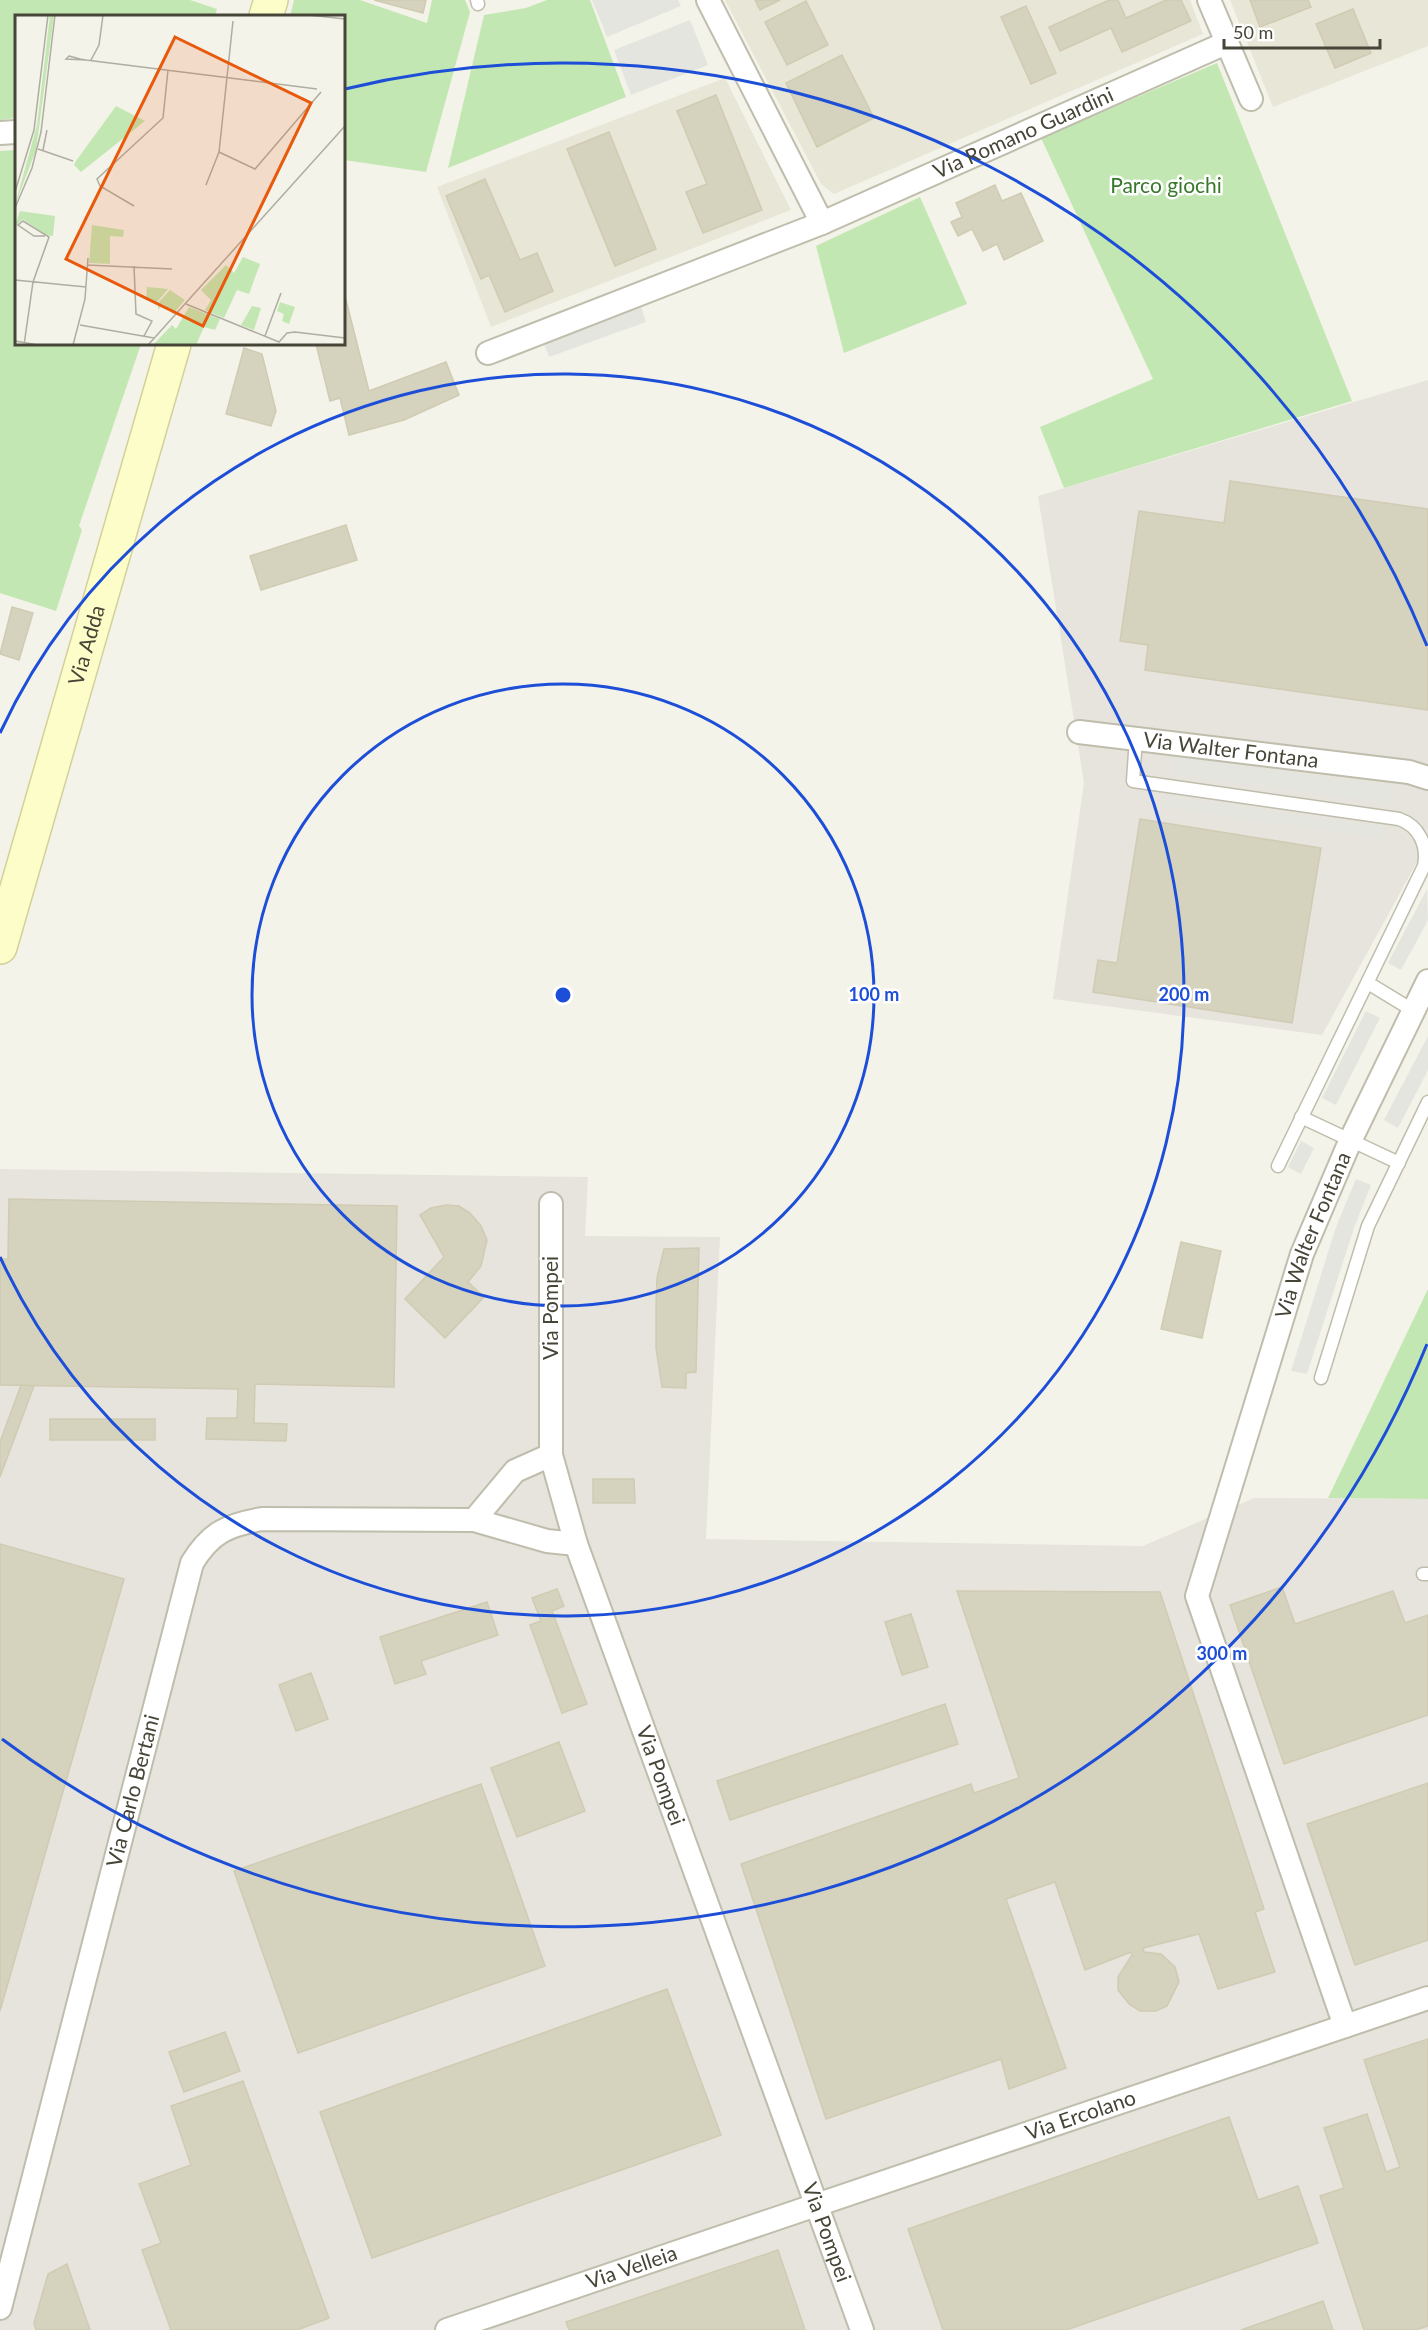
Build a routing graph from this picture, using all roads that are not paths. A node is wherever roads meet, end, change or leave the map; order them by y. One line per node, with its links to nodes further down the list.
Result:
1 (271, 0): 4 (main road)
2 (708, 0): 9 (street)
3 (1209, 0): 5 (street)
4 (266, 15)
5 (1226, 43): 6 (street); 9 (street, Via Romano Guardini)
6 (1251, 99)
7 (15, 132): 8 (street)
8 (0, 134)
9 (822, 223): 11 (street, Via Romano Guardini)
10 (174, 345): 17 (main road, Via Adda)
11 (488, 353)
12 (1078, 732): 13 (street, Via Walter Fontana)
13 (1136, 738): 15 (street, Via Walter Fontana); 19 (lane)
14 (1428, 765): 15 (street, Via Walter Fontana)
15 (1382, 769): 16 (street, Via Walter Fontana)
16 (1428, 778)
17 (0, 946)
18 (1428, 981): 20 (street, Via Walter Fontana)
19 (1368, 983): 20 (lane); 22 (lane)
20 (1414, 1011): 23 (street, Via Walter Fontana)
21 (1428, 1102): 24 (lane)
22 (1301, 1117): 23 (lane); 25 (lane)
23 (1351, 1139): 24 (lane); 32 (street, Via Walter Fontana)
24 (1399, 1163): 27 (lane)
25 (1278, 1166)
26 (551, 1204): 28 (street, Via Pompei)
27 (1321, 1378)
28 (551, 1455): 29 (street); 30 (street, Via Pompei)
29 (474, 1520): 30 (street, Via Carlo Bertani); 34 (street, Via Carlo Bertani)
30 (576, 1544): 33 (street, Via Pompei)
31 (1428, 1998): 32 (street, Via Ercolano)
32 (1345, 2026): 33 (street, Via Ercolano)
33 (816, 2205): 35 (street, Via Velleia); 36 (street, Via Pompei)
34 (0, 2308)
35 (447, 2330)
36 (862, 2330)

